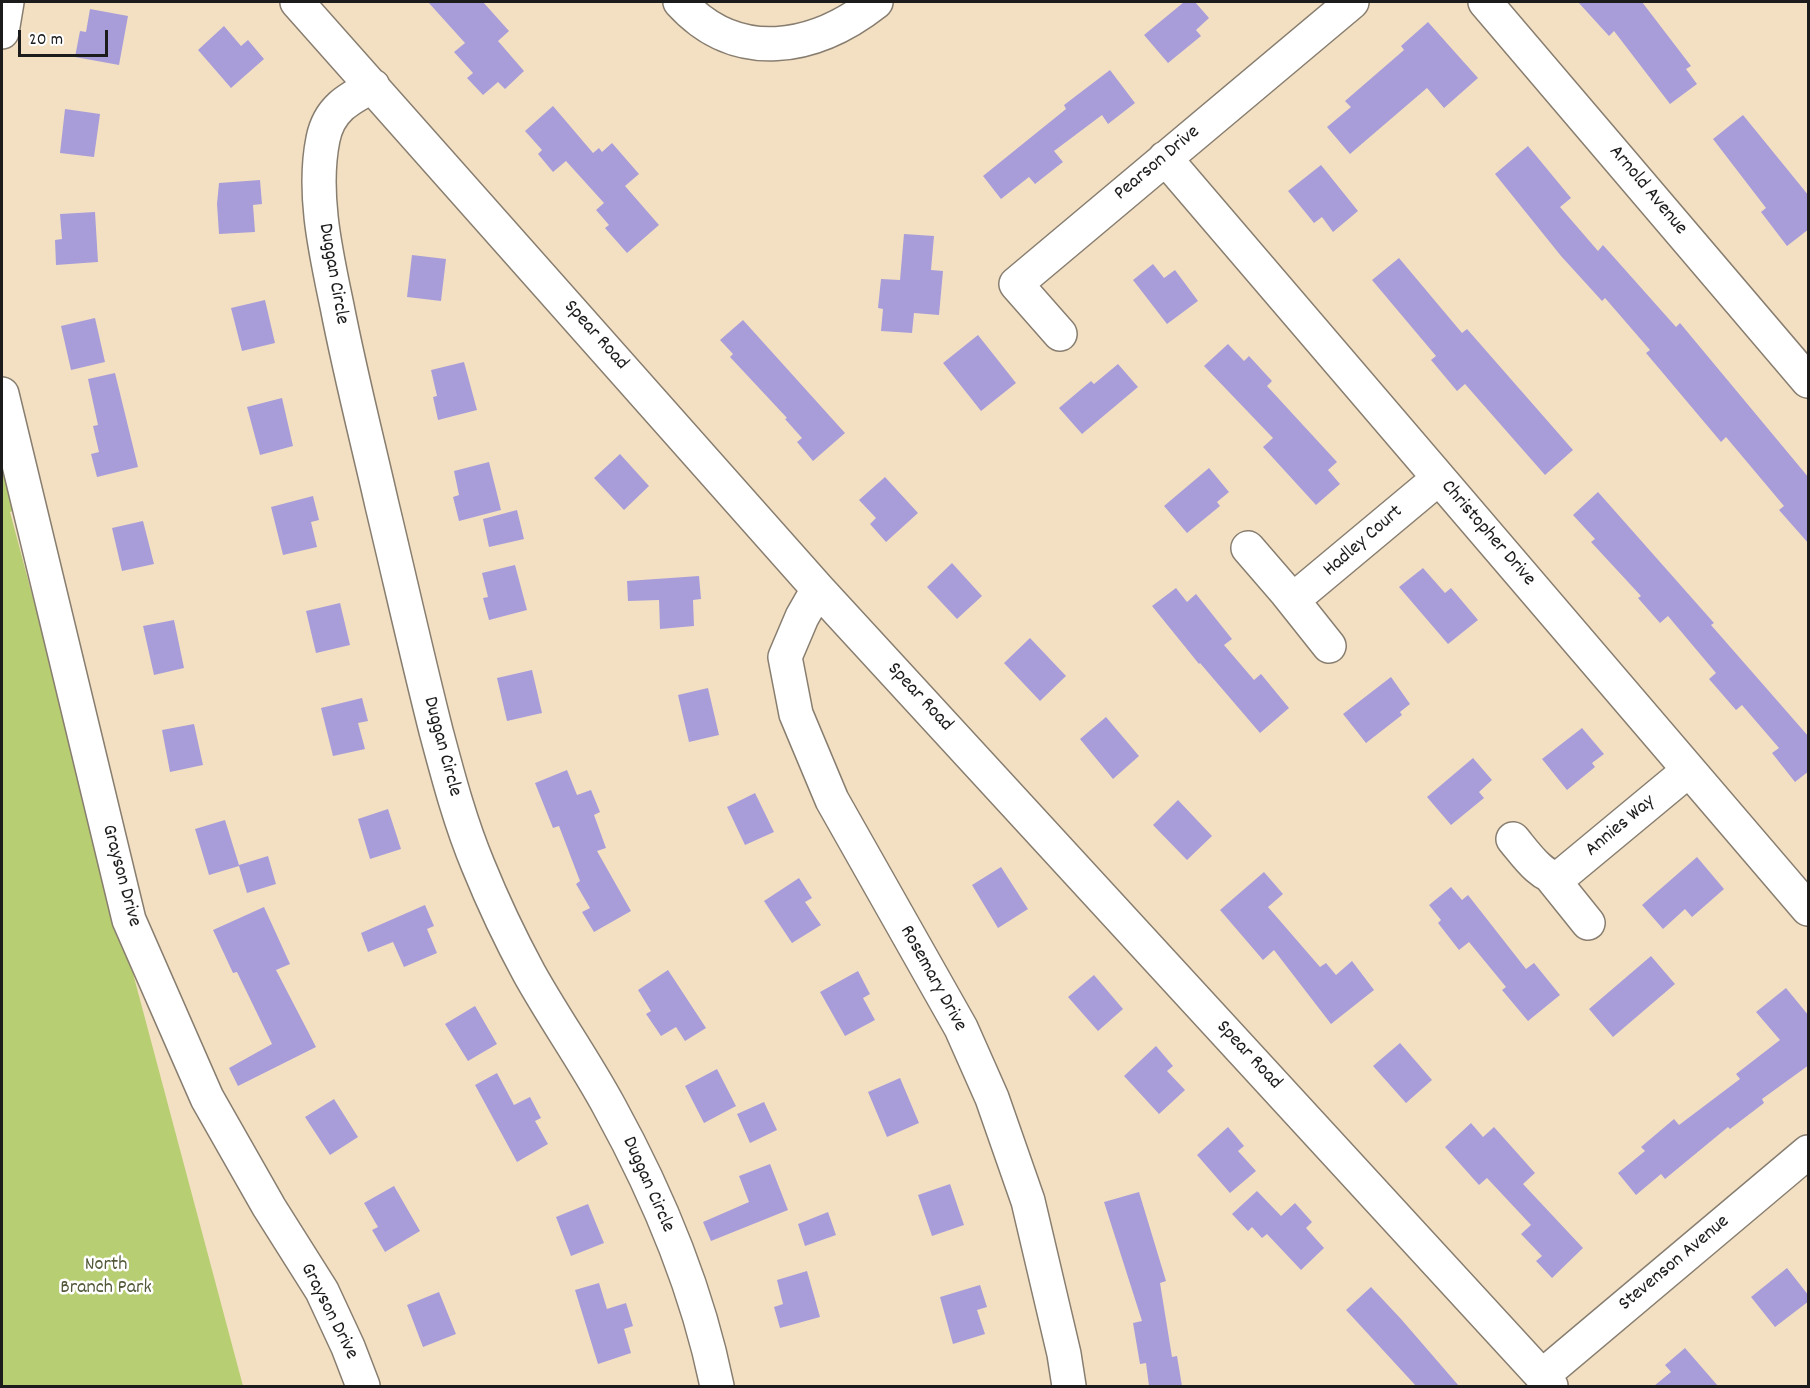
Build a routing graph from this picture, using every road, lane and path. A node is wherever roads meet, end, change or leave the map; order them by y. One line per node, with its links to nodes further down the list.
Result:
1 (7, 2): 7 (street)
2 (297, 2): 8 (street, Spear Road)
3 (680, 2): 4 (street)
4 (876, 2)
5 (1352, 2): 9 (street, Pearson Drive)
6 (1485, 2): 11 (street, Arnold Avenue)
7 (2, 32)
8 (373, 86): 15 (street, Spear Road); 26 (street, Duggan Circle)
9 (1165, 158): 10 (street, Pearson Drive); 13 (street, Christopher Drive)
10 (1060, 334)
11 (1809, 381)
12 (2, 394): 25 (street, Grayson Drive)
13 (1439, 478): 16 (street, Hadley Court); 18 (street, Christopher Drive)
14 (1248, 548): 16 (street)
15 (818, 589): 24 (street, Spear Road); 27 (street, Rosemary Drive)
16 (1286, 592): 17 (street)
17 (1329, 646)
18 (1689, 770): 20 (street, Annies Way); 21 (street, Christopher Drive)
19 (1513, 839): 20 (street)
20 (1551, 877): 22 (street)
21 (1809, 909)
22 (1588, 923)
23 (1809, 1152): 24 (street, Stevenson Avenue)
24 (1546, 1381)
25 (363, 1386)
26 (717, 1386)
27 (1070, 1386)

